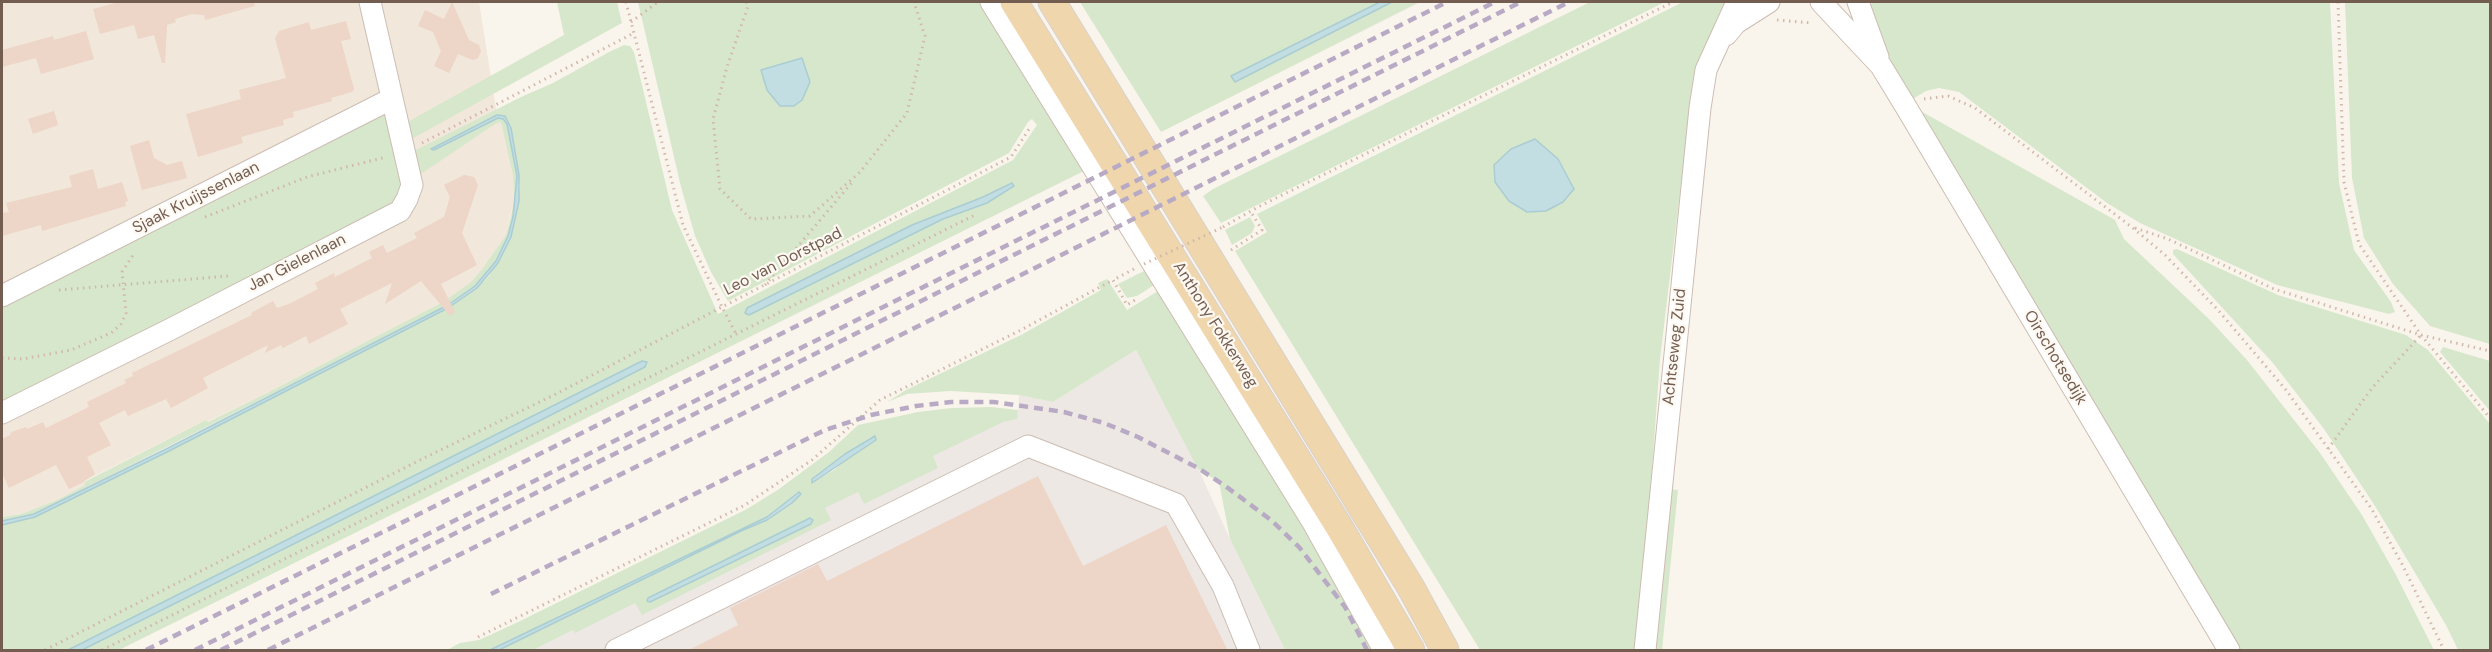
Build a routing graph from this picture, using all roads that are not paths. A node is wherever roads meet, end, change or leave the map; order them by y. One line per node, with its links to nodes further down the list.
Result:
1 (370, 2): 11 (street, Jan Gielenlaan)
2 (991, 2): 16 (street, Anthony Fokkerweg)
3 (1014, 2): 17 (main road, Anthony Fokkerweg)
4 (1052, 2): 18 (main road, Anthony Fokkerweg)
5 (1737, 2): 9 (street, Achtseweg Zuid)
6 (1821, 2): 10 (street, Oirschotsedijk)
7 (1858, 2): 10 (street, Oirschotsedijk)
8 (1773, 11): 9 (street, Achtseweg Zuid)
9 (1716, 47): 19 (street, Achtseweg Zuid)
10 (1881, 66): 20 (street, Oirschotsedijk)
11 (390, 99): 12 (street, Sjaak Kruijssenlaan); 13 (street, Jan Gielenlaan)
12 (2, 296)
13 (2, 413)
14 (616, 651): 15 (street)
15 (1248, 651)
16 (1384, 651)
17 (1411, 651)
18 (1445, 651)
19 (1645, 651)
20 (2229, 651)

